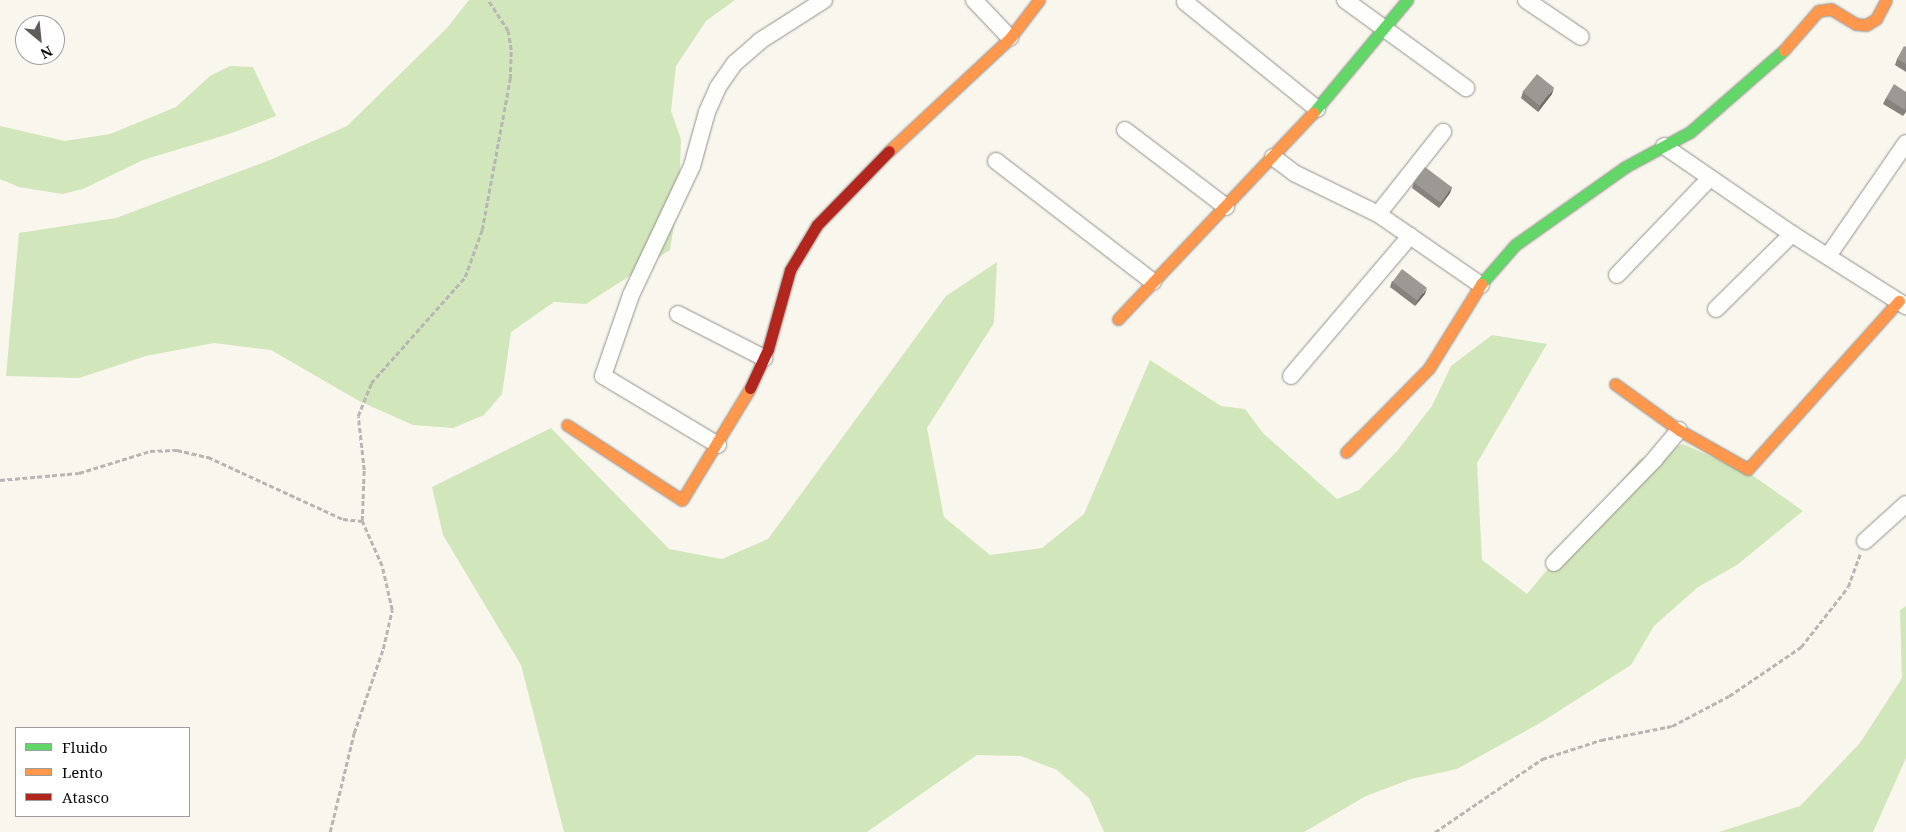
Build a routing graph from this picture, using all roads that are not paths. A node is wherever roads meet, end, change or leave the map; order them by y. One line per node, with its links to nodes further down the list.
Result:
1 (824, 0): 38 (street)
2 (974, 0): 11 (street)
3 (1039, 0): 11 (street)
4 (1345, 0): 9 (street)
5 (1406, 0): 9 (street)
6 (1526, 0): 10 (street)
7 (1886, 0): 17 (street)
8 (1185, 2): 13 (street)
9 (1382, 30): 12 (street); 13 (street)
10 (1581, 37)
11 (1010, 38): 33 (street)
12 (1466, 88)
13 (1317, 109): 18 (street)
14 (1126, 130): 21 (street)
15 (1443, 132): 22 (street)
16 (1906, 143): 25 (street)
17 (1664, 146): 20 (street); 28 (street)
18 (1273, 157): 21 (street); 22 (street)
19 (996, 161): 27 (street)
20 (1710, 178): 23 (street); 26 (street)
21 (1226, 206): 27 (street)
22 (1378, 214): 24 (street)
23 (1792, 234): 25 (street); 30 (street)
24 (1410, 236): 28 (street); 34 (street)
25 (1828, 256): 29 (street)
26 (1617, 275)
27 (1153, 282): 32 (street)
28 (1481, 284): 39 (street)
29 (1903, 303): 37 (street)
30 (1716, 309)
31 (678, 314): 33 (street)
32 (1118, 319)
33 (764, 358): 38 (street)
34 (1291, 376)
35 (1615, 384): 37 (street)
36 (567, 425): 38 (street)
37 (1679, 430): 42 (street)
38 (718, 445)
39 (1346, 452)
40 (1906, 504): 41 (street)
41 (1865, 540)
42 (1554, 563)

